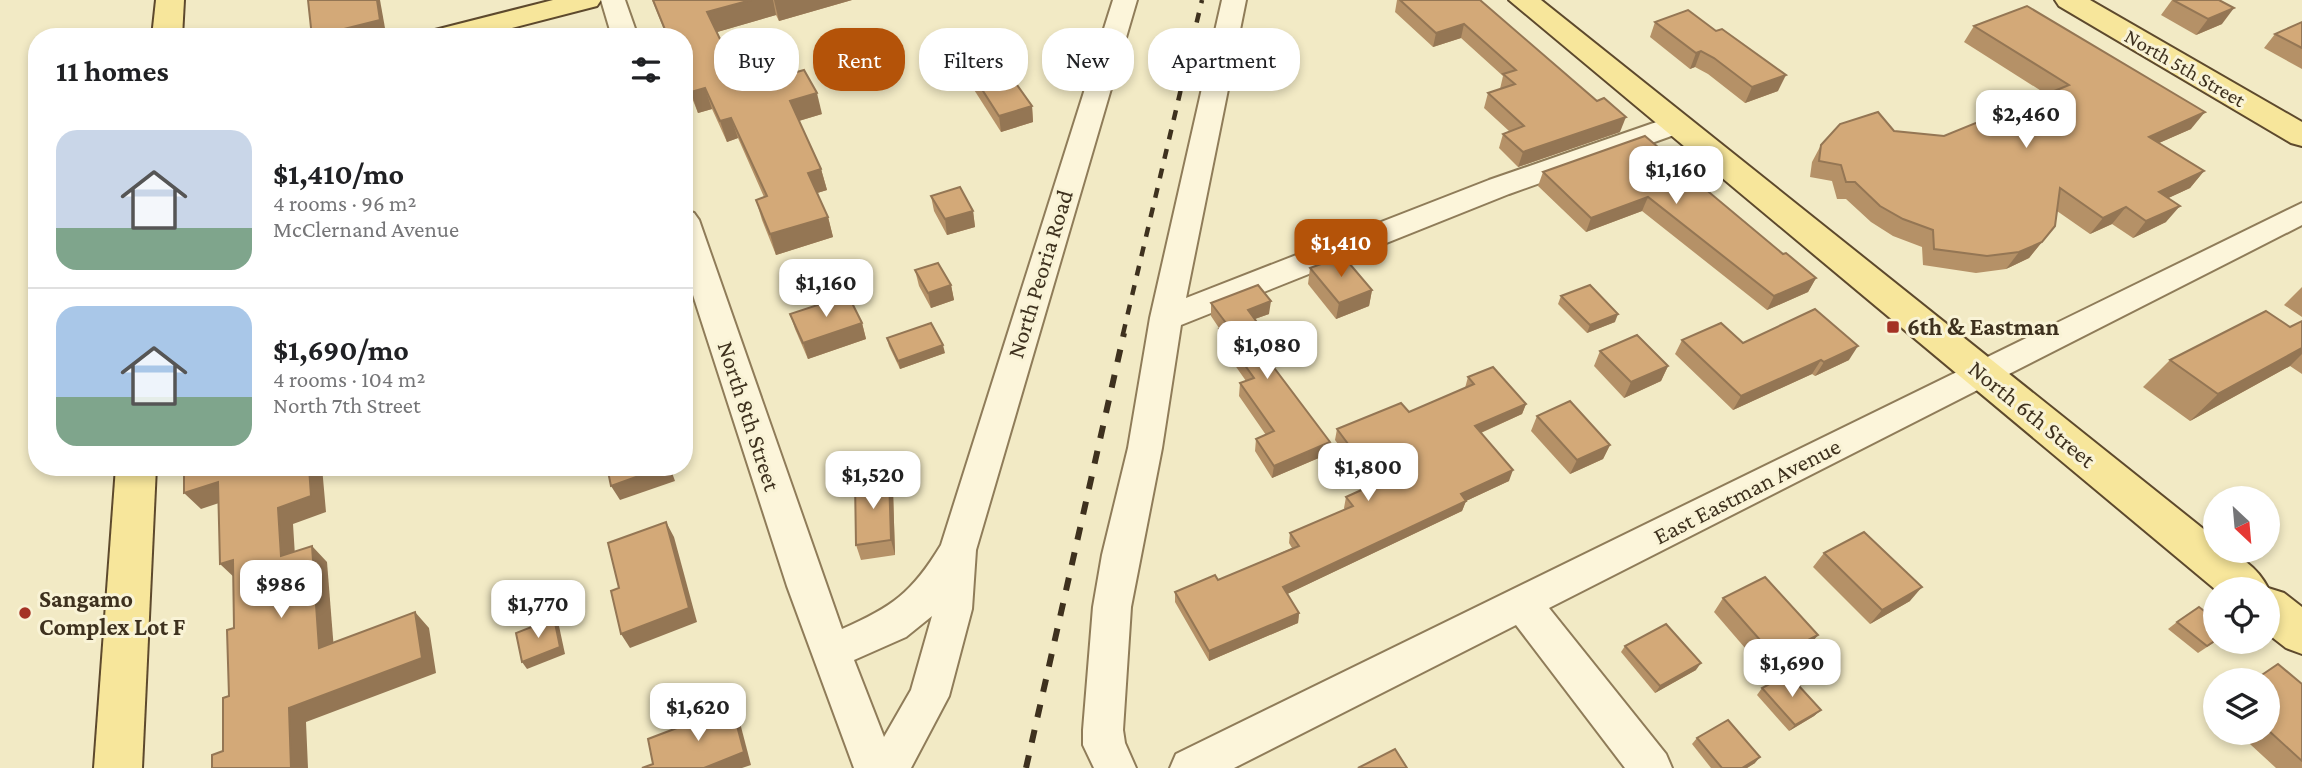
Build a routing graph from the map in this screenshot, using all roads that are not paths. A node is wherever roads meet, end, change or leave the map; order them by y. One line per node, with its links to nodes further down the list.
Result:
1 (170, 0): 8 (main road)
2 (587, 0): 9 (main road)
3 (613, 0): 10 (street)
4 (1125, 0): 18 (street, North Peoria Road)
5 (1234, 0): 15 (street)
6 (1523, 0): 11 (main road, North 6th Street)
7 (2069, 0): 12 (main road, North 5th Street)
8 (168, 28)
9 (477, 28)
10 (622, 28)
11 (1678, 124): 15 (street); 16 (main road, North 6th Street)
12 (2302, 136)
13 (2302, 213): 16 (street, East Eastman Avenue)
14 (693, 247): 23 (street, North 8th Street)
15 (1166, 318): 27 (street)
16 (1981, 373): 19 (main road, North 6th Street); 20 (street, East Eastman Avenue)
17 (135, 476): 24 (main road)
18 (958, 550): 23 (street, North Peoria Road); 26 (street, North Peoria Road)
19 (2231, 577)
20 (1521, 603): 28 (street, East Eastman Avenue); 29 (street)
21 (2280, 617): 22 (main road)
22 (2302, 634)
23 (831, 652): 25 (street, North 8th Street)
24 (118, 768)
25 (875, 768)
26 (888, 768)
27 (1115, 768)
28 (1191, 768)
29 (1651, 768)

